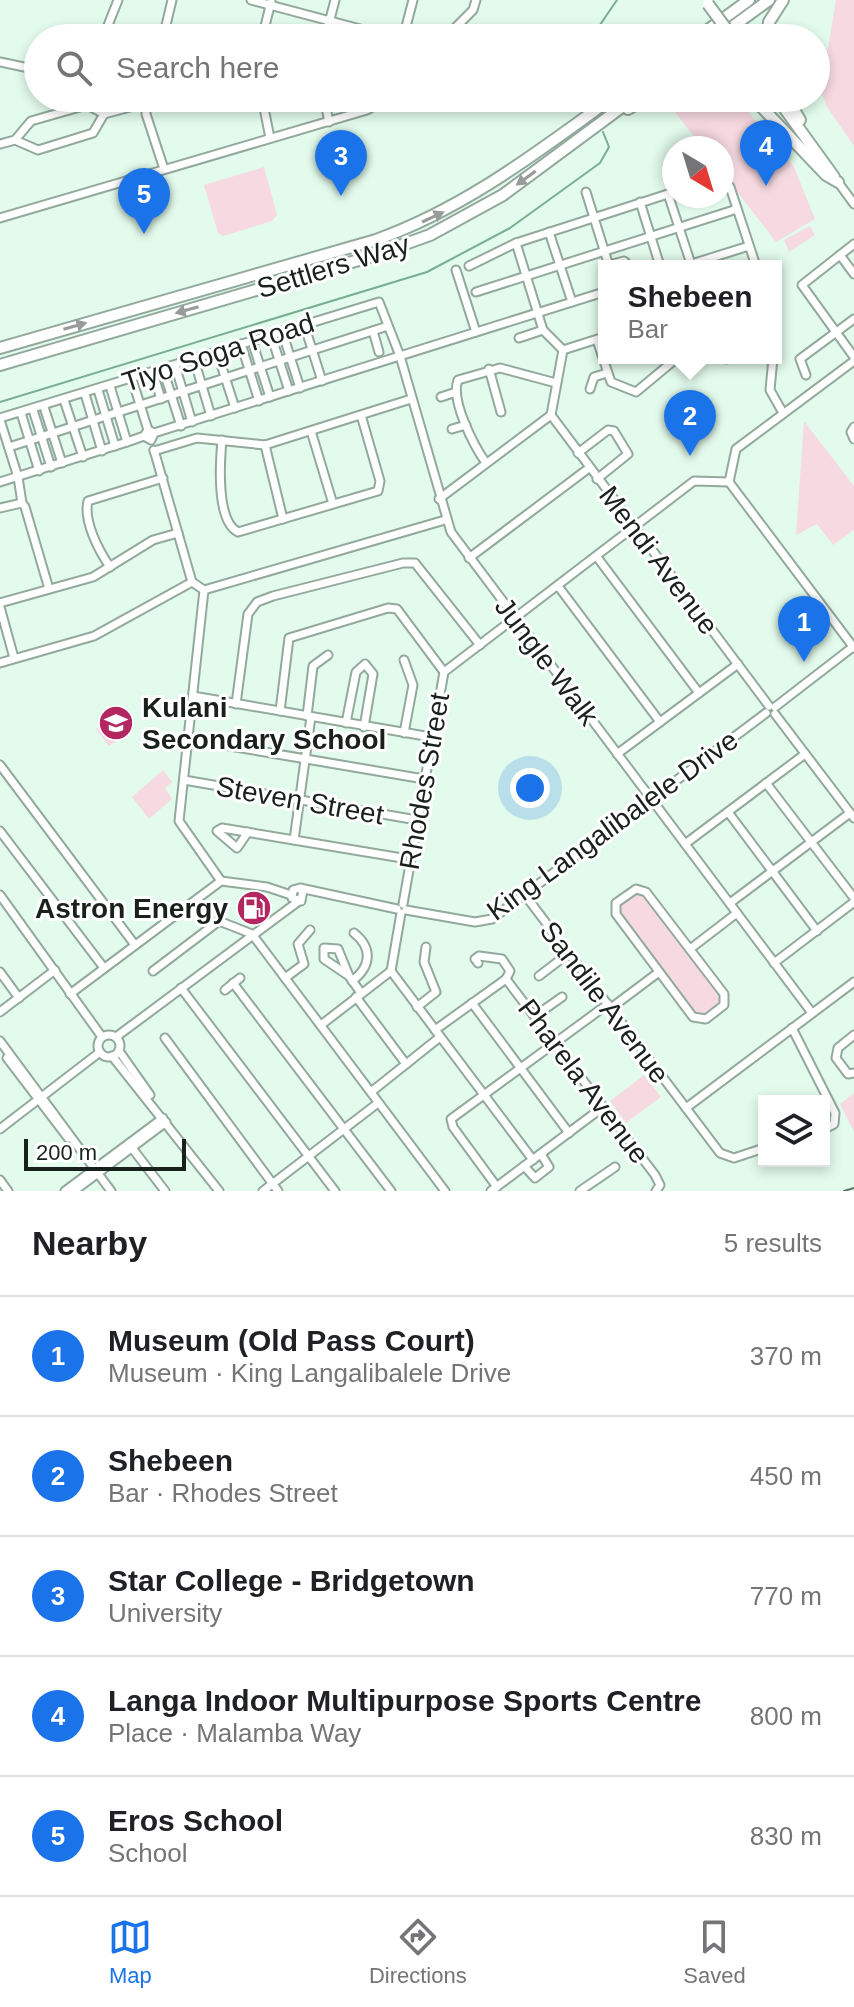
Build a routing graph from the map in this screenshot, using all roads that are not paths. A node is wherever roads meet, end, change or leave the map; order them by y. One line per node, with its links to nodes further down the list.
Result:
1 (118, 0): 14 (street)
2 (172, 0): 15 (street)
3 (251, 0): 11 (street)
4 (335, 0): 13 (street)
5 (413, 0): 19 (street)
6 (476, 0): 20 (street)
7 (741, 0): 21 (highway)
8 (749, 0): 21 (highway)
9 (769, 0): 23 (highway)
10 (783, 0): 24 (highway)
11 (271, 2): 13 (street); 16 (street)
12 (706, 2): 22 (highway, bridge)
13 (329, 20): 17 (street); 18 (street)
14 (109, 24)
15 (166, 24)
16 (266, 24)
17 (328, 24)
18 (343, 24)
19 (407, 24)
20 (459, 24)
21 (717, 24)
22 (722, 24)
23 (736, 24)
24 (769, 24)
25 (0, 62): 26 (street)
26 (24, 67)
27 (62, 112): 44 (street)
28 (100, 112): 40 (street)
29 (110, 112): 40 (street)
30 (148, 112): 47 (street)
31 (265, 112): 43 (street)
32 (327, 112): 42 (street)
33 (361, 112): 42 (street)
34 (593, 112): 93 (highway, Settlers Way, one-way to 34)
35 (615, 112): 41 (highway, Settlers Way)
36 (617, 112): 41 (highway)
37 (766, 112): 48 (highway)
38 (787, 112): 46 (highway)
39 (795, 112): 46 (highway)
40 (104, 114): 44 (street)
41 (611, 115): 106 (highway, Settlers Way, one-way to 106)
42 (329, 122): 43 (street)
43 (270, 138): 47 (street)
44 (15, 140): 45 (street)
45 (0, 144)
46 (828, 168): 48 (highway)
47 (164, 169): 57 (street)
48 (838, 182): 53 (street)
49 (586, 192): 56 (street)
50 (662, 196): 52 (street)
51 (734, 200): 55 (street)
52 (640, 202): 56 (street); 60 (street)
53 (854, 204)
54 (675, 208): 58 (street)
55 (737, 209): 58 (street); 63 (street)
56 (594, 217): 59 (street); 64 (street)
57 (0, 218)
58 (680, 227): 60 (street); 68 (street)
59 (549, 232): 61 (street); 71 (street)
60 (650, 236): 64 (street); 67 (street)
61 (516, 243): 72 (street); 75 (street)
62 (854, 244): 65 (street)
63 (749, 246): 69 (street); 70 (street)
64 (605, 251): 66 (street); 71 (street)
65 (840, 255): 74 (street); 87 (street)
66 (607, 260)
67 (658, 260)
68 (687, 260)
69 (704, 260)
70 (754, 260)
71 (560, 265): 75 (street); 78 (street)
72 (469, 266)
73 (456, 270): 86 (street)
74 (854, 274)
75 (526, 276): 76 (street); 79 (street)
76 (476, 292)
77 (598, 294): 78 (street)
78 (572, 302): 79 (street)
79 (537, 313): 83 (street); 86 (street)
80 (854, 319): 87 (street)
81 (304, 324): 82 (street, Tiyo Soga Road); 84 (street, Tiyo Soga Road); 94 (street)
82 (388, 326): 85 (street); 98 (street, Tiyo Soga Road)
83 (543, 330): 89 (street); 95 (street)
84 (282, 331): 88 (street, Tiyo Soga Road); 99 (street)
85 (373, 331): 94 (street); 97 (street)
86 (476, 332): 98 (street)
87 (835, 332): 101 (street); 114 (street)
88 (271, 335): 91 (street, Tiyo Soga Road); 102 (street)
89 (519, 338)
90 (598, 339): 95 (street)
91 (252, 341): 92 (street, Tiyo Soga Road); 108 (street)
92 (241, 344): 96 (street, Tiyo Soga Road); 111 (street)
93 (0, 348)
94 (312, 350): 99 (street); 117 (street)
95 (563, 350): 118 (street)
96 (217, 352): 100 (street, Tiyo Soga Road); 115 (street)
97 (379, 352)
98 (400, 356): 117 (street); 132 (street, Tiyo Soga Road)
99 (290, 358): 102 (street); 121 (street)
100 (194, 359): 107 (street, Tiyo Soga Road); 120 (street)
101 (854, 359): 142 (street)
102 (279, 361): 108 (street); 124 (street)
103 (605, 364): 113 (street)
104 (670, 364): 113 (street)
105 (772, 364): 142 (street)
106 (0, 365)
107 (175, 365): 109 (street, Tiyo Soga Road); 125 (street)
108 (260, 367): 111 (street); 129 (street)
109 (163, 369): 112 (street, Tiyo Soga Road); 128 (street)
110 (489, 369): 118 (street); 126 (street); 140 (street)
111 (249, 371): 115 (street); 134 (street)
112 (153, 373): 116 (street, Tiyo Soga Road); 131 (street)
113 (607, 373): 122 (street)
114 (806, 375)
115 (226, 378): 120 (street); 137 (street)
116 (132, 379): 119 (street, Tiyo Soga Road); 135 (street)
117 (322, 381): 121 (street)
118 (556, 383): 144 (street)
119 (110, 386): 123 (street, Tiyo Soga Road); 139 (street)
120 (202, 386): 125 (street); 146 (street)
121 (300, 388): 124 (street)
122 (590, 389)
123 (98, 390): 127 (street, Tiyo Soga Road); 145 (street)
124 (289, 391): 129 (street)
125 (183, 392): 128 (street); 149 (street)
126 (456, 392): 130 (street); 150 (street)
127 (85, 394): 133 (street, Tiyo Soga Road); 148 (street)
128 (172, 395): 131 (street); 151 (street)
129 (270, 397): 134 (street)
130 (441, 397)
131 (161, 399): 135 (street)
132 (411, 399): 143 (street); 181 (street, Jungle Walk)
133 (64, 400): 136 (street, Tiyo Soga Road); 152 (street)
134 (259, 401): 137 (street)
135 (140, 405): 139 (street); 156 (street)
136 (44, 407): 138 (street, Tiyo Soga Road); 155 (street)
137 (235, 408): 146 (street)
138 (33, 410): 141 (street, Tiyo Soga Road); 157 (street)
139 (118, 412): 145 (street); 160 (street)
140 (501, 412)
141 (21, 413): 147 (street, Tiyo Soga Road); 159 (street)
142 (783, 413): 180 (street)
143 (361, 415): 154 (street); 183 (street)
144 (551, 415): 167 (street, Mendi Avenue); 172 (street)
145 (106, 416): 148 (street); 163 (street)
146 (211, 416): 149 (street)
147 (0, 419): 161 (street)
148 (93, 420): 152 (street); 164 (street)
149 (192, 422): 151 (street)
150 (466, 425): 153 (street); 172 (street)
151 (181, 426): 156 (street)
152 (73, 427): 155 (street); 168 (street)
153 (452, 429)
154 (311, 431): 162 (street); 183 (street)
155 (53, 433): 157 (street); 171 (street)
156 (149, 435): 160 (street); 165 (street)
157 (41, 437): 159 (street); 173 (street)
158 (222, 440): 162 (street); 165 (street); 185 (street)
159 (29, 441): 161 (street); 175 (street)
160 (127, 442): 163 (street)
161 (6, 444): 166 (street); 169 (street)
162 (265, 445): 185 (street)
163 (115, 446): 164 (street)
164 (102, 451): 168 (street)
165 (154, 451): 177 (street)
166 (0, 453)
167 (578, 453): 174 (street, Mendi Avenue); 178 (street)
168 (83, 457): 171 (street)
169 (12, 459): 170 (street); 176 (street)
170 (0, 463)
171 (62, 463): 173 (street)
172 (486, 463): 181 (street)
173 (51, 467): 175 (street)
174 (589, 468): 178 (street, Mendi Avenue); 190 (street)
175 (39, 471): 176 (street)
176 (18, 477): 179 (street); 182 (street)
177 (163, 478): 188 (street); 191 (street)
178 (597, 479): 187 (street, Mendi Avenue)
179 (0, 482)
180 (729, 482): 187 (street, Rhodes Street); 199 (street)
181 (439, 499): 186 (street, Jungle Walk)
182 (22, 503): 184 (street); 194 (street)
183 (333, 504): 185 (street)
184 (0, 508)
185 (283, 519)
186 (445, 520): 190 (street, Jungle Walk); 195 (street)
187 (635, 528): 189 (street, Rhodes Street); 204 (street, Mendi Avenue)
188 (178, 533): 191 (street); 192 (street)
189 (597, 557): 193 (street, Rhodes Street); 206 (street)
190 (469, 558): 197 (street, Jungle Walk)
191 (110, 567): 194 (street)
192 (192, 582): 195 (street); 201 (street)
193 (558, 586): 197 (street, Rhodes Street); 212 (street)
194 (49, 589): 196 (street)
195 (204, 590): 207 (street)
196 (0, 605): 201 (street)
197 (515, 619): 198 (street, Rhodes Street); 218 (street, Jungle Walk)
198 (480, 645): 205 (street, Rhodes Street); 208 (street)
199 (854, 647): 209 (street, King Langalibalele Drive)
200 (328, 655): 211 (street)
201 (14, 658): 203 (street)
202 (404, 660): 215 (street)
203 (0, 663)
204 (738, 664): 206 (street); 209 (street, Mendi Avenue)
205 (444, 672): 210 (street); 216 (street, Rhodes Street)
206 (699, 693): 212 (street)
207 (193, 696): 208 (street); 217 (street)
208 (236, 704): 210 (street)
209 (771, 710): 219 (street, Mendi Avenue); 225 (street, King Langalibalele Drive)
210 (280, 711): 211 (street)
211 (309, 717): 213 (street); 220 (street)
212 (660, 722): 218 (street)
213 (346, 723): 214 (street); 214 (street)
214 (364, 727): 215 (street)
215 (404, 733): 216 (street)
216 (431, 737): 222 (street, Rhodes Street)
217 (188, 739): 220 (street); 223 (street)
218 (617, 754): 225 (street, Jungle Walk)
219 (805, 754): 224 (street); 228 (street, Mendi Avenue)
220 (306, 758): 222 (street); 226 (street)
221 (1, 769): 249 (street)
222 (424, 779): 229 (street, Rhodes Street)
223 (184, 780): 226 (street, Steven Street); 237 (street)
224 (766, 783): 227 (street); 233 (street)
225 (651, 798): 234 (street, Jungle Walk); 240 (street, King Langalibalele Drive)
226 (300, 801): 229 (street, Steven Street); 232 (street)
227 (728, 812): 234 (street); 236 (street)
228 (852, 815): 233 (street)
229 (417, 820): 243 (street, Rhodes Street)
230 (0, 831): 255 (street)
231 (248, 832): 232 (street)
232 (294, 840): 235 (street)
233 (811, 842): 236 (street); 241 (street)
234 (685, 844): 242 (street, Jungle Walk)
235 (402, 858)
236 (772, 871): 242 (street); 246 (street)
237 (221, 881): 239 (street, King Langalibalele Drive); 249 (street)
238 (0, 895): 256 (street)
239 (297, 895): 243 (street, King Langalibalele Drive); 248 (street)
240 (525, 895): 243 (street, King Langalibalele Drive); 252 (street, Sandile Avenue)
241 (854, 900): 246 (street)
242 (730, 903): 244 (street, Jungle Walk)
243 (402, 909): 258 (street, Rhodes Street)
244 (737, 913): 251 (street); 254 (street, Jungle Walk)
245 (310, 930): 262 (street)
246 (817, 931): 254 (street)
247 (354, 933): 268 (street)
248 (252, 934): 257 (street); 262 (street); 265 (street)
249 (135, 945): 255 (street)
250 (426, 947): 273 (street)
251 (690, 949): 260 (street); 260 (street)
252 (569, 953): 261 (street); 272 (street, Sandile Avenue)
253 (490, 957): 263 (street, Pharela Avenue)
254 (774, 963): 275 (street, Jungle Walk)
255 (104, 968): 267 (street)
256 (55, 970): 267 (street); 270 (street)
257 (153, 971)
258 (391, 971): 268 (street); 273 (street)
259 (0, 972): 270 (street)
260 (659, 972): 272 (street)
261 (539, 976)
262 (285, 978): 277 (street)
263 (506, 979): 271 (street); 276 (street, Pharela Avenue)
264 (854, 982): 275 (street)
265 (181, 988): 282 (street); 308 (street)
266 (225, 990): 303 (street)
267 (70, 994): 281 (street)
268 (359, 995): 277 (street); 289 (street)
269 (562, 997): 276 (street)
270 (19, 998): 274 (street)
271 (472, 1003): 279 (street); 290 (street)
272 (609, 1006): 285 (street); 299 (street, Sandile Avenue)
273 (417, 1007): 279 (street)
274 (0, 1012)
275 (812, 1013): 278 (street)
276 (535, 1016): 285 (street, Pharela Avenue)
277 (321, 1025): 292 (street)
278 (792, 1028): 294 (street); 299 (street)
279 (438, 1033): 289 (street); 293 (street)
280 (854, 1035): 291 (street)
281 (102, 1037): 282 (street); 287 (street)
282 (116, 1037): 288 (street)
283 (165, 1038): 314 (street)
284 (0, 1041): 295 (street)
285 (555, 1043): 290 (street); 298 (street, Pharela Avenue)
286 (0, 1049): 295 (street)
287 (100, 1052): 288 (street); 295 (street)
288 (116, 1053): 300 (street)
289 (406, 1064): 292 (street)
290 (520, 1068): 293 (street); 304 (street)
291 (854, 1073)
292 (371, 1092): 296 (street)
293 (484, 1095): 309 (street); 316 (street)
294 (826, 1095)
295 (41, 1098): 302 (street); 312 (street)
296 (378, 1103): 303 (street); 326 (street)
297 (830, 1103): 301 (street)
298 (603, 1107): 304 (street); 315 (street, Pharela Avenue)
299 (686, 1108): 306 (street, Sandile Avenue)
300 (166, 1121): 305 (street); 312 (street); 322 (street)
301 (830, 1126)
302 (0, 1129)
303 (344, 1129): 308 (street); 325 (street)
304 (569, 1133): 307 (street)
305 (132, 1148): 312 (street); 321 (street)
306 (758, 1150)
307 (541, 1154): 309 (street); 310 (street)
308 (308, 1156): 314 (street); 324 (street)
309 (533, 1160): 310 (street)
310 (524, 1166): 316 (street)
311 (615, 1167): 327 (street)
312 (97, 1173): 318 (street); 319 (street); 320 (street)
313 (0, 1180): 317 (street)
314 (275, 1187): 323 (street)
315 (658, 1188)
316 (494, 1189)
317 (8, 1191)
318 (65, 1191)
319 (74, 1191)
320 (111, 1191)
321 (165, 1191)
322 (219, 1191)
323 (263, 1191)
324 (335, 1191)
325 (391, 1191)
326 (445, 1191)
327 (580, 1191)

